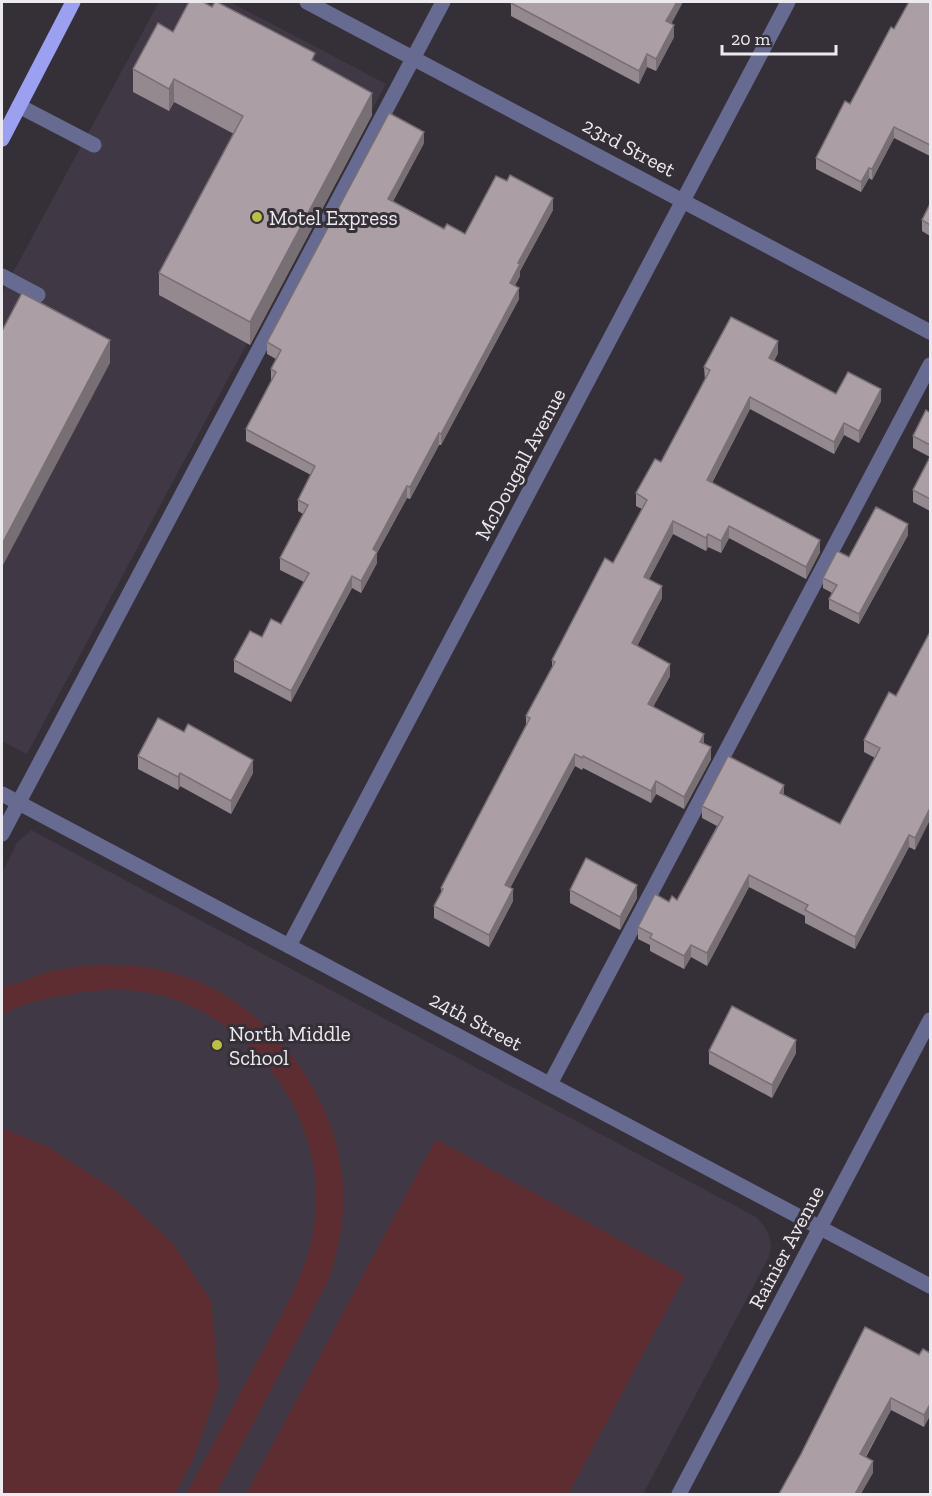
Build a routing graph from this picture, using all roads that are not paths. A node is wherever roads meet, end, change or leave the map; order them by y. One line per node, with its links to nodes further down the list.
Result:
1 (73, 2): 6 (main road)
2 (306, 2): 5 (street, 23rd Street)
3 (443, 2): 5 (street)
4 (788, 2): 9 (street, McDougall Avenue)
5 (413, 58): 9 (street, 23rd Street); 15 (street)
6 (19, 105): 7 (main road); 8 (street)
7 (2, 139)
8 (93, 146)
9 (683, 200): 12 (street, 23rd Street); 17 (street, McDougall Avenue)
10 (2, 276): 11 (street)
11 (38, 295)
12 (930, 332)
13 (930, 365): 19 (street)
14 (2, 794): 15 (street, 24th Street)
15 (18, 802): 16 (street); 17 (street, 24th Street)
16 (2, 834)
17 (289, 946): 19 (street, 24th Street)
18 (930, 1020): 20 (street, Rainier Avenue)
19 (550, 1084): 20 (street, 24th Street)
20 (820, 1228): 21 (street, 24th Street); 22 (street, Rainier Avenue)
21 (930, 1286)
22 (679, 1494)

